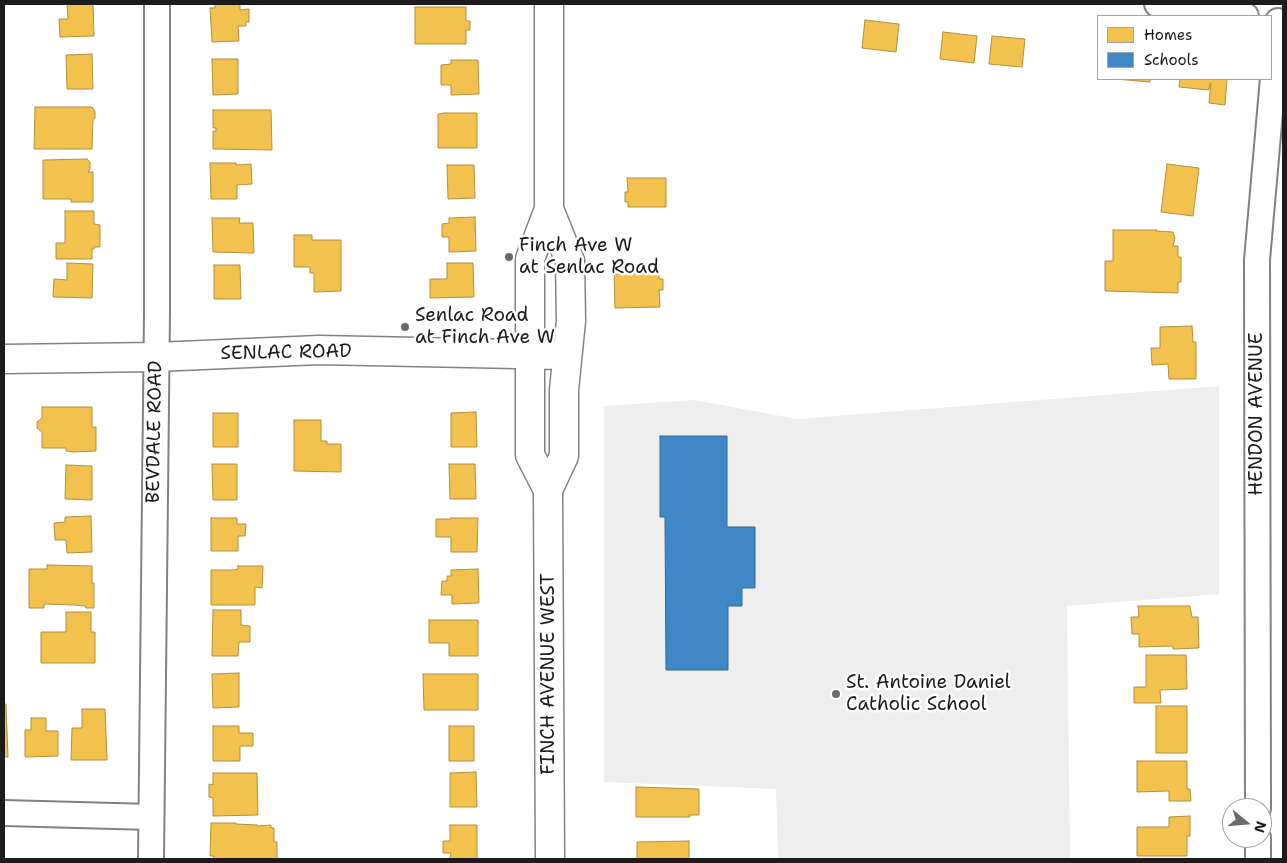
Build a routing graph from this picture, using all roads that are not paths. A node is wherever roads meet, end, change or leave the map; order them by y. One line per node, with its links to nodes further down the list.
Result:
1 (157, 4): 9 (street, BEVDALE ROAD)
2 (549, 4): 6 (main road, FINCH AVENUE WEST)
3 (1157, 4): 4 (street)
4 (1239, 15)
5 (1277, 21): 12 (street, HENDON AVENUE)
6 (549, 209): 7 (main road, FINCH AVENUE WEST); 8 (main road, FINCH AVENUE WEST)
7 (530, 354): 8 (main road, SENLAC ROAD); 9 (main road, SENLAC ROAD); 11 (main road, FINCH AVENUE WEST)
8 (567, 355): 11 (main road, FINCH AVENUE WEST)
9 (156, 357): 10 (main road, SENLAC ROAD); 14 (street, BEVDALE ROAD)
10 (4, 359)
11 (548, 490): 16 (main road, FINCH AVENUE WEST)
12 (1258, 798)
13 (4, 813): 14 (street)
14 (150, 817): 15 (street, BEVDALE ROAD)
15 (151, 859)
16 (550, 859)

